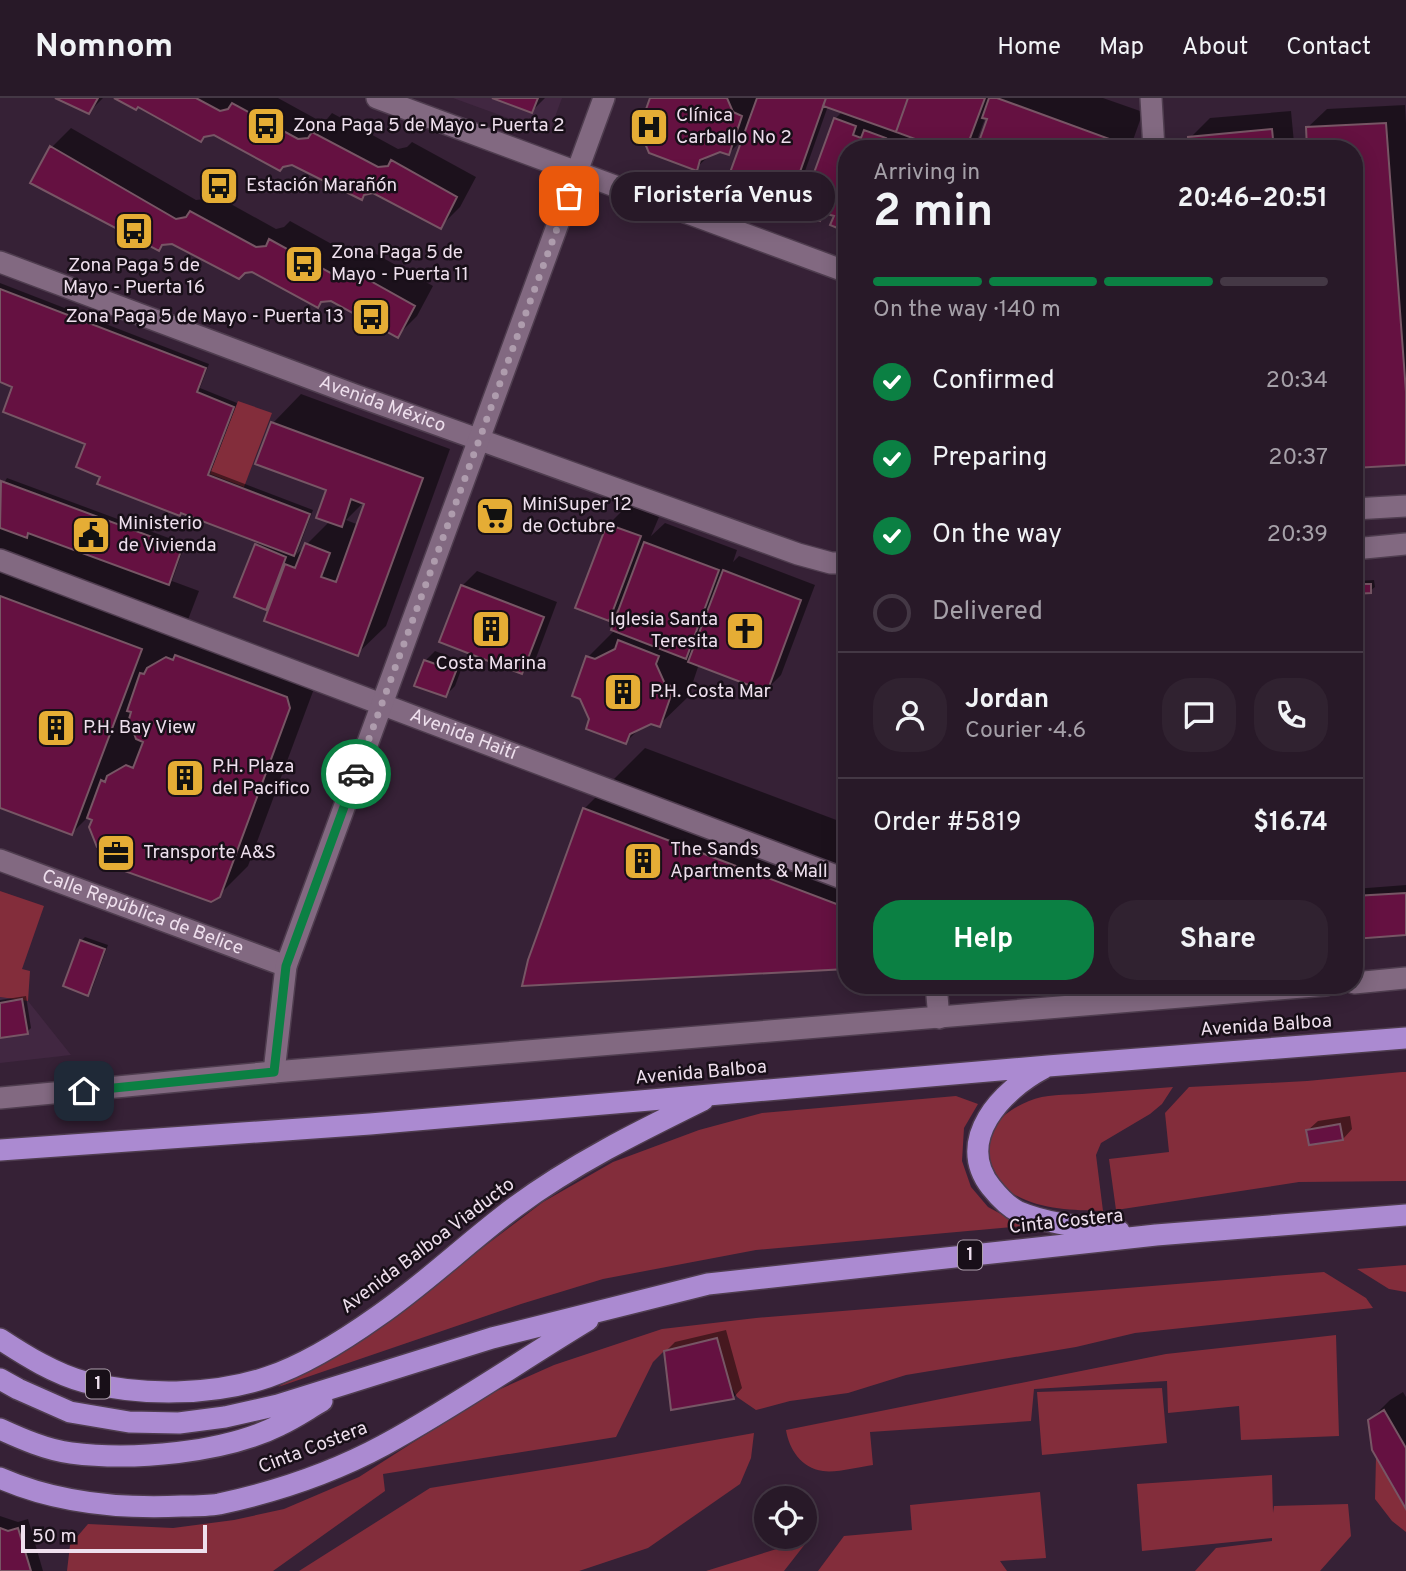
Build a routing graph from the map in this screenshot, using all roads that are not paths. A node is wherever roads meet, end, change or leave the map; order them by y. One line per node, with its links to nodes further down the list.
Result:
1 (377, 98): 5 (street)
2 (604, 98): 5 (street)
3 (1151, 98): 4 (street)
4 (1153, 140)
5 (578, 171): 7 (street); 8 (street)
6 (0, 262): 8 (street, Avenida México)
7 (838, 269)
8 (479, 440): 14 (street, Avenida México); 15 (street)
9 (1406, 506): 10 (street)
10 (1363, 508)
11 (1406, 544): 12 (street)
12 (1363, 548)
13 (0, 560): 15 (street, Avenida Haití)
14 (838, 563)
15 (382, 703): 17 (street, Avenida Haití); 18 (street)
16 (0, 860): 18 (street, Calle República de Belice)
17 (838, 877)
18 (286, 966): 26 (street)
19 (1406, 978): 20 (street)
20 (1363, 982)
21 (937, 994): 23 (street)
22 (1172, 994): 23 (street, Avenida Balboa)
23 (939, 1018): 26 (street, Avenida Balboa)
24 (1406, 1038): 25 (highway, Avenida Balboa / 1)
25 (1048, 1066): 27 (highway, Avenida Balboa / 1); 31 (highway)
26 (274, 1072): 28 (street, Avenida Balboa)
27 (714, 1095): 29 (highway, Avenida Balboa); 33 (highway, Avenida Balboa Viaducto / 1)
28 (0, 1098)
29 (0, 1150)
30 (1406, 1215): 31 (highway, Cinta Costera / 1)
31 (1156, 1235): 32 (highway, Cinta Costera / 1)
32 (609, 1308): 35 (highway, Cinta Costera / 1); 37 (highway, Cinta Costera)
33 (0, 1339)
34 (0, 1378): 35 (highway, 1)
35 (354, 1382): 36 (highway)
36 (0, 1429)
37 (0, 1478)

